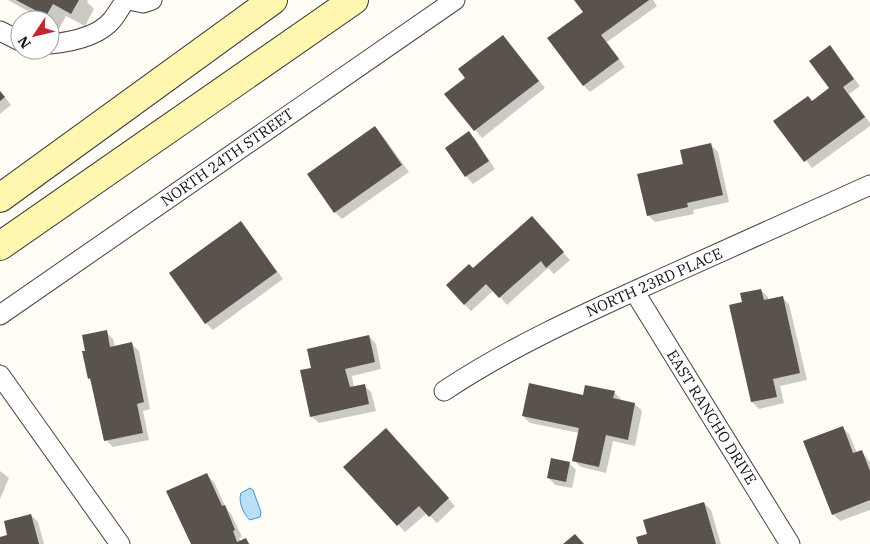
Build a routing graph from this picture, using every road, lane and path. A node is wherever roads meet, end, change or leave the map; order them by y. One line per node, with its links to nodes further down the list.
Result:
1 (127, 0): 2 (street); 6 (street)
2 (152, 0)
3 (273, 0): 8 (main road)
4 (354, 0): 9 (main road)
5 (455, 0): 11 (street, NORTH 24TH STREET)
6 (60, 43)
7 (870, 185): 10 (street, NORTH 23RD PLACE)
8 (0, 198)
9 (0, 246)
10 (634, 291): 13 (street, NORTH 23RD PLACE); 15 (street, EAST RANCHO DRIVE)
11 (0, 315)
12 (0, 375): 14 (street)
13 (444, 391)
14 (120, 544)
15 (790, 544)

